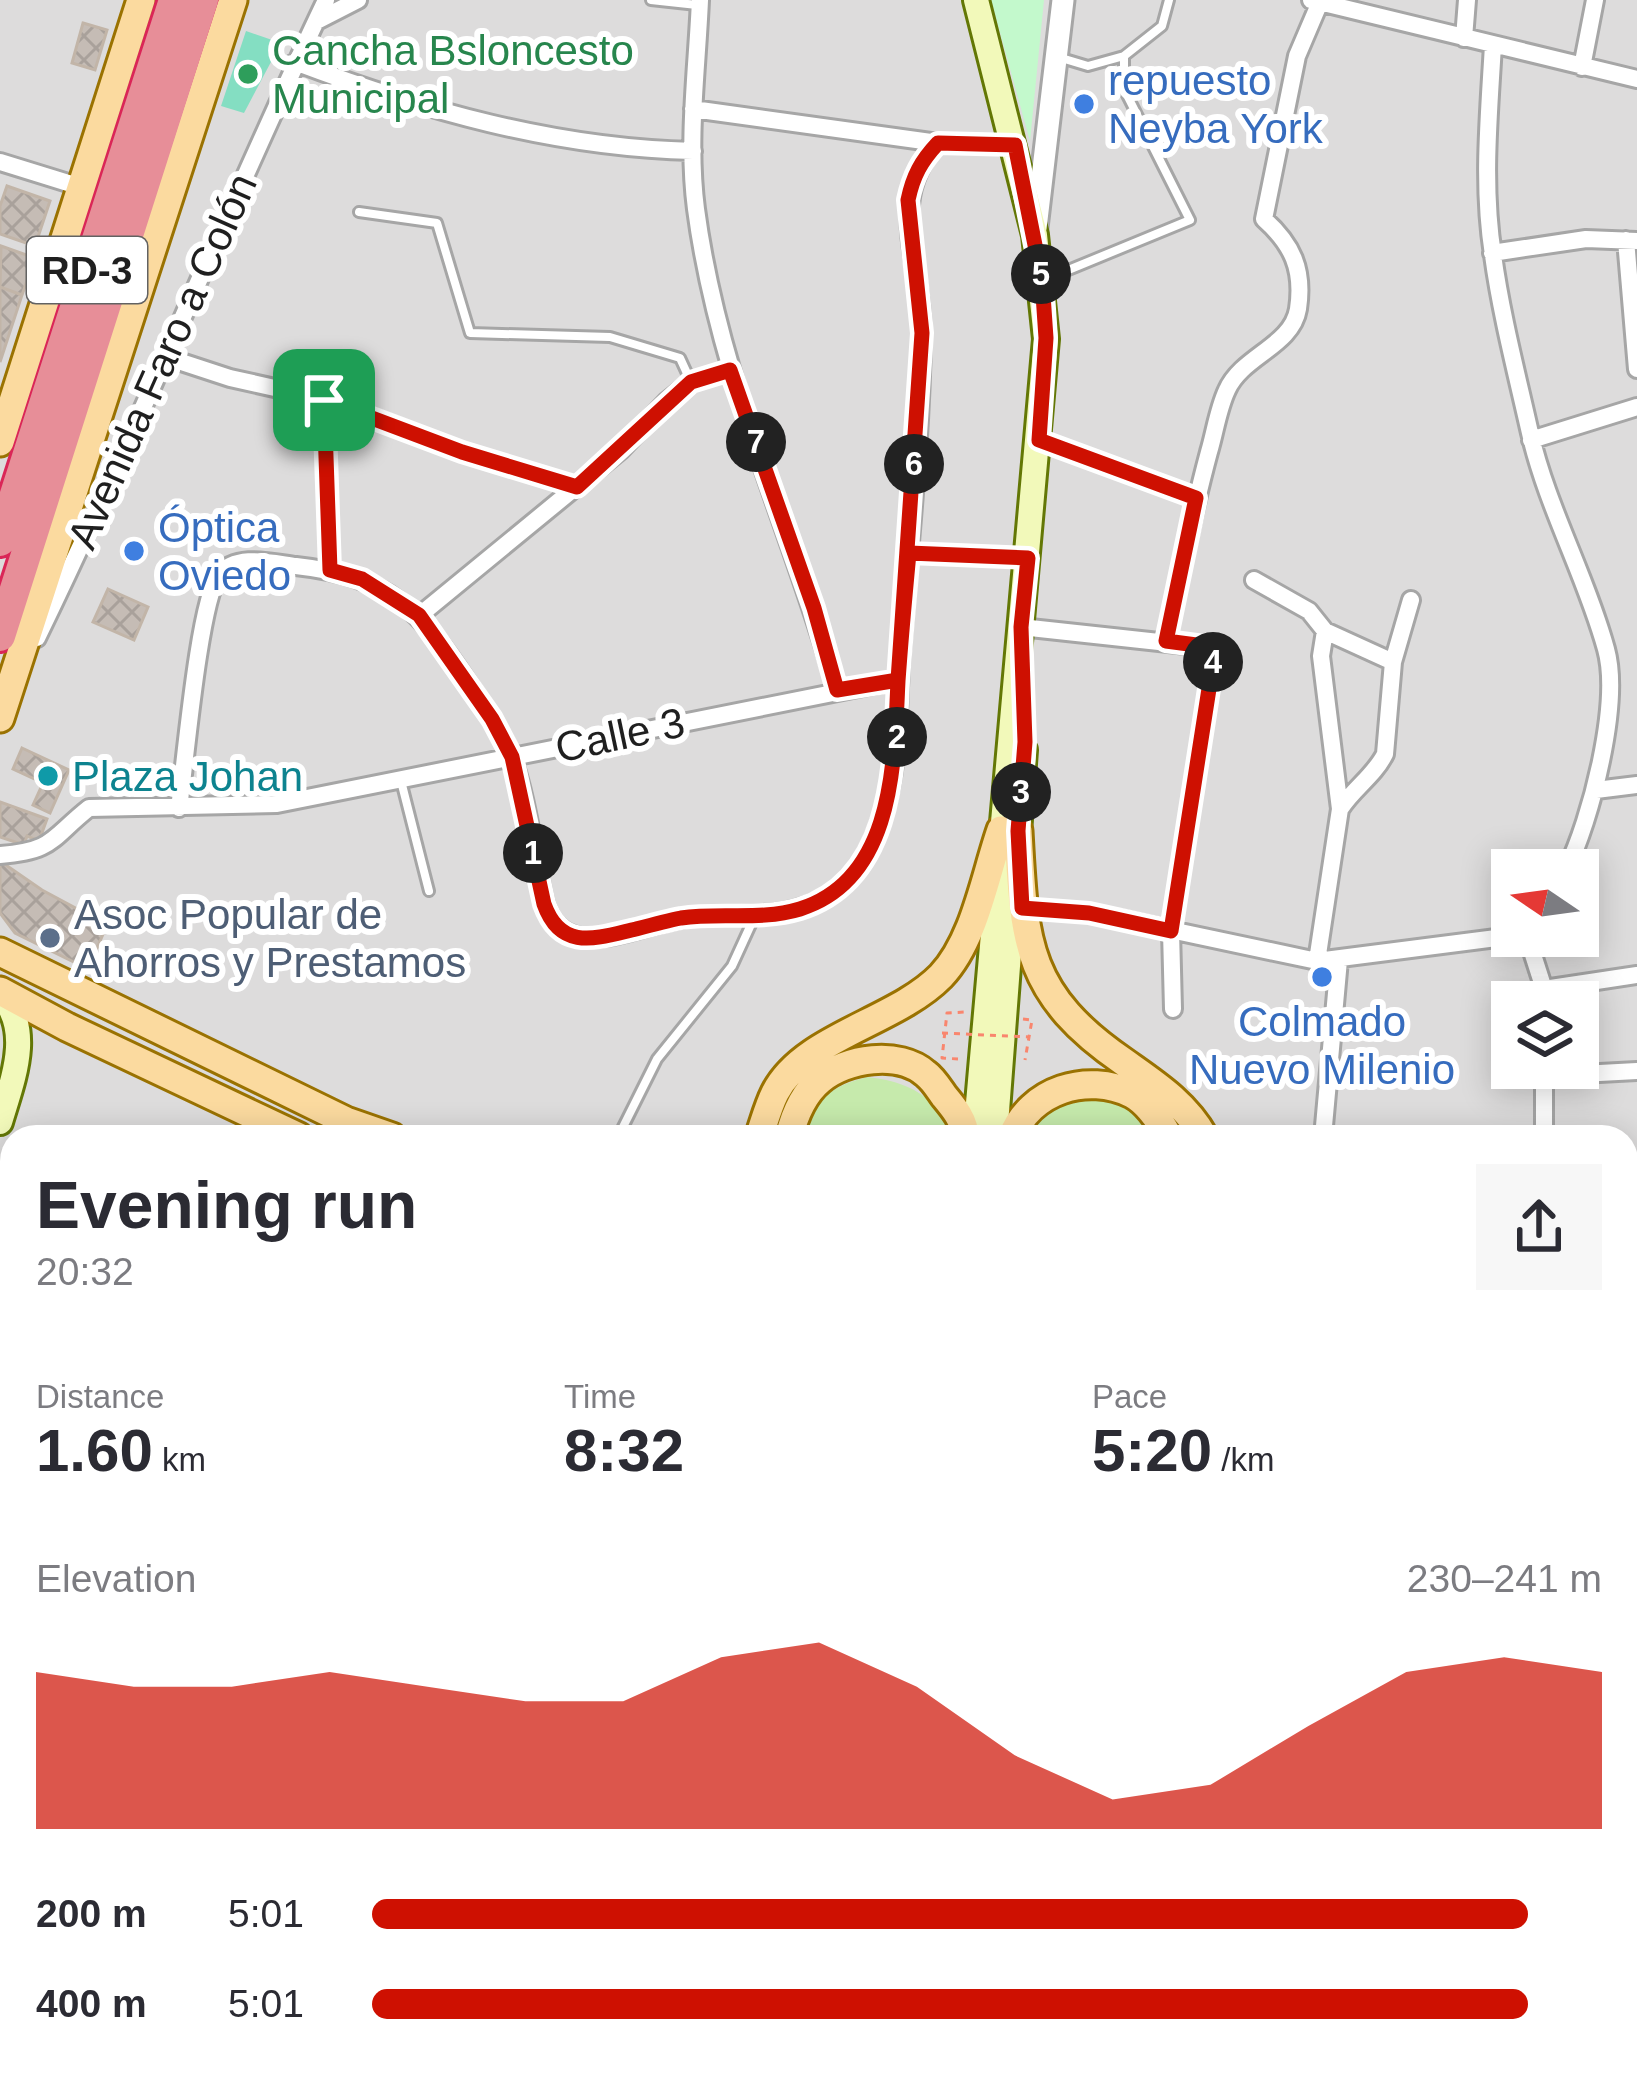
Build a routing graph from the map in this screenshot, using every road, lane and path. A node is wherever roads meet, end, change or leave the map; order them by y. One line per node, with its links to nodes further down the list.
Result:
1 (141, 0): 29 (main road)
2 (174, 0): 47 (highway, RD-3)
3 (202, 0): 44 (highway, RD-3)
4 (233, 0): 62 (main road)
5 (326, 0): 16 (street, Avenida Faro a Colón)
6 (358, 0): 16 (street)
7 (651, 0): 14 (lane)
8 (976, 0): 26 (main road)
9 (1063, 0): 20 (street)
10 (1169, 0): 19 (lane)
11 (1467, 0): 17 (street)
12 (1595, 0): 22 (street)
13 (1315, 1): 15 (street); 46 (street)
14 (701, 2): 24 (street)
15 (1363, 7): 17 (street)
16 (316, 21): 21 (street, Avenida Faro a Colón)
17 (1464, 38): 18 (street)
18 (1493, 45): 22 (street); 33 (street)
19 (1124, 56): 20 (lane); 34 (lane)
20 (1057, 57): 31 (street)
21 (295, 62): 27 (street); 35 (street, Avenida Faro a Colón)
22 (1582, 67): 23 (street)
23 (1637, 80)
24 (693, 109): 25 (street); 27 (street)
25 (938, 143): 26 (street); 48 (street)
26 (1015, 145): 31 (main road)
27 (693, 151): 37 (street)
28 (0, 162): 29 (street)
29 (81, 187): 43 (main road)
30 (359, 212): 38 (lane)
31 (1035, 235): 34 (main road)
32 (1631, 241): 33 (street); 36 (street)
33 (1492, 254): 42 (street)
34 (1042, 280): 41 (main road)
35 (166, 357): 39 (street); 62 (street, Avenida Faro a Colón)
36 (1637, 369)
37 (730, 370): 38 (street); 61 (street)
38 (691, 382): 45 (street)
39 (324, 400): 45 (street); 50 (street)
40 (1637, 407): 42 (street)
41 (1039, 440): 46 (street); 49 (main road)
42 (1532, 440): 66 (street)
43 (0, 442)
44 (52, 462): 53 (highway, RD-3); 57 (highway, RD-3)
45 (577, 487): 54 (street)
46 (1196, 498): 58 (street)
47 (0, 541)
48 (909, 553): 49 (street); 60 (street)
49 (1028, 558): 55 (main road)
50 (330, 570): 54 (street); 67 (street)
51 (1254, 580): 56 (street)
52 (1411, 600): 59 (street)
53 (0, 610)
54 (419, 615): 63 (street)
55 (1021, 627): 58 (street); 69 (main road)
56 (1325, 631): 59 (street); 68 (street)
57 (0, 636)
58 (1166, 641): 76 (street)
59 (1393, 662): 68 (street)
60 (898, 680): 61 (street, Calle 3); 74 (street)
61 (837, 690): 63 (street, Calle 3)
62 (3, 710)
63 (512, 757): 64 (street, Calle 3); 74 (street)
64 (401, 782): 67 (street, Calle 3); 72 (lane)
65 (1637, 785): 66 (street)
66 (1596, 790): 70 (street)
67 (179, 808): 71 (street, Calle 3)
68 (1340, 809): 80 (street)
69 (1010, 830): 73 (main road); 85 (main road); 98 (main road); 102 (main road)
70 (1576, 849)
71 (0, 855)
72 (429, 890)
73 (1022, 908): 75 (path); 105 (main road)
74 (754, 917): 97 (lane)
75 (1119, 919): 76 (street)
76 (1171, 931): 80 (street); 84 (street)
77 (1491, 939): 79 (street)
78 (0, 952): 96 (main road)
79 (1339, 960): 80 (street); 106 (street)
80 (1317, 961)
81 (1637, 975): 82 (street)
82 (1599, 983)
83 (0, 992): 86 (main road); 90 (main road)
84 (1173, 1009)
85 (986, 1011): 87 (path); 89 (main road)
86 (67, 1027): 90 (main road); 95 (main road)
87 (942, 1033): 88 (path, bridge); 89 (path)
88 (1029, 1037)
89 (981, 1061): 101 (main road)
90 (15, 1071): 94 (main road)
91 (1599, 1071): 92 (street)
92 (1637, 1071)
93 (1544, 1089): 107 (street)
94 (0, 1122)
95 (274, 1125)
96 (332, 1125)
97 (624, 1125)
98 (763, 1125)
99 (792, 1125): 100 (main road)
100 (964, 1125)
101 (976, 1125)
102 (995, 1125)
103 (1017, 1125): 104 (main road)
104 (1159, 1125)
105 (1195, 1125)
106 (1324, 1125)
107 (1544, 1125)

